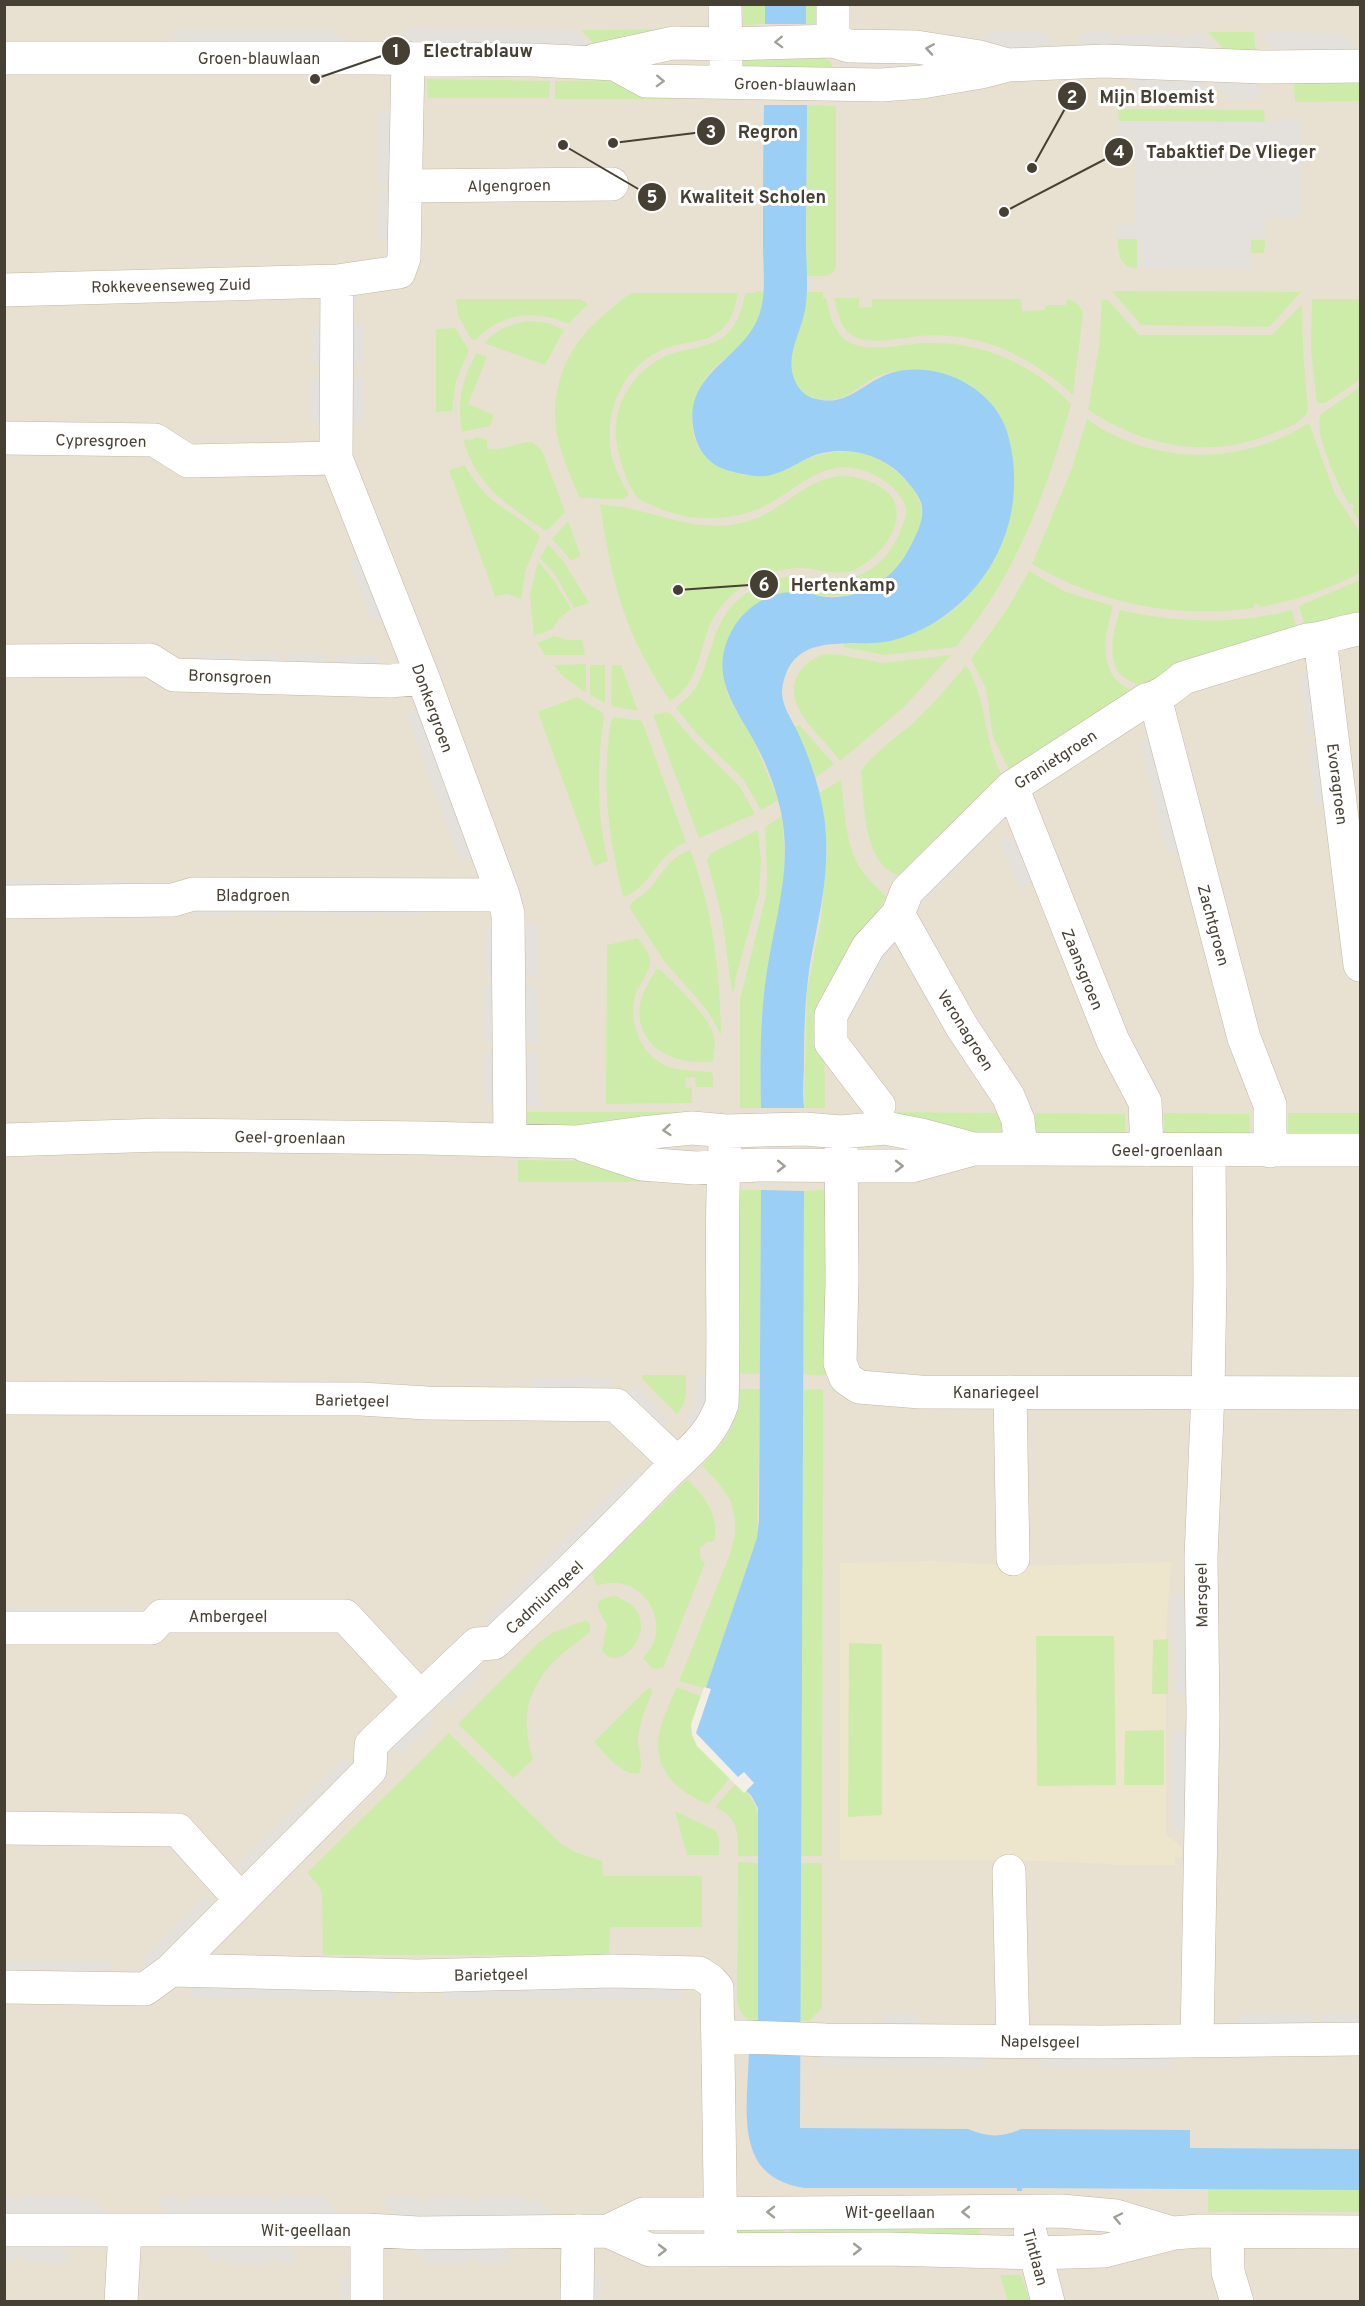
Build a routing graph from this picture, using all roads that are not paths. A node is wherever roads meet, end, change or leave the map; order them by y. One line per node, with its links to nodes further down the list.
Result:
1 (725, 4): 4 (street)
2 (833, 4): 3 (street)
3 (833, 41): 4 (street, Groen-blauwlaan, one-way to 4); 8 (street, Groen-blauwlaan, one-way to 3)
4 (726, 44): 7 (street, Groen-blauwlaan); 10 (street)
5 (4, 58): 6 (street, Groen-blauwlaan)
6 (408, 58): 7 (street, Groen-blauwlaan); 12 (street)
7 (585, 62): 10 (street, Groen-blauwlaan, one-way to 10)
8 (1008, 65): 9 (street, Groen-blauwlaan); 10 (street, Groen-blauwlaan)
9 (1360, 66)
10 (726, 83)
11 (612, 184): 12 (street, Algengroen)
12 (406, 186): 13 (street, Rokkeveenseweg Zuid)
13 (337, 281): 14 (street, Rokkeveenseweg Zuid); 16 (street, Donkergroen)
14 (4, 290)
15 (4, 438): 16 (street, Cypresgroen)
16 (336, 458): 20 (street, Donkergroen)
17 (1360, 628): 18 (street, Granietgroen)
18 (1320, 639): 21 (street, Granietgroen); 26 (street, Evoragroen)
19 (4, 661): 20 (street, Bronsgroen)
20 (423, 678): 23 (street, Donkergroen)
21 (1155, 698): 22 (street, Granietgroen); 38 (street, Zachtgroen)
22 (1012, 787): 25 (street, Granietgroen); 35 (street, Zaansgroen)
23 (503, 895): 24 (street, Bladgroen); 31 (street, Donkergroen)
24 (4, 902)
25 (897, 914): 27 (street, Granietgroen); 34 (street, Veronagroen)
26 (1360, 964)
27 (879, 1106)
28 (726, 1131): 29 (street, Geel-groenlaan); 32 (street, Geel-groenlaan, one-way to 32); 39 (street)
29 (841, 1132): 33 (street, Geel-groenlaan); 40 (street)
30 (4, 1140): 31 (street, Geel-groenlaan)
31 (510, 1140): 32 (street, Geel-groenlaan)
32 (576, 1142): 39 (street, Geel-groenlaan)
33 (973, 1149): 34 (street, Geel-groenlaan); 40 (street, Geel-groenlaan, one-way to 33)
34 (1021, 1149): 35 (street, Geel-groenlaan)
35 (1147, 1150): 36 (street, Geel-groenlaan)
36 (1209, 1150): 38 (street, Geel-groenlaan); 42 (street, Marsgeel)
37 (1360, 1150): 38 (street, Geel-groenlaan)
38 (1270, 1151)
39 (723, 1166): 40 (street, Geel-groenlaan, one-way to 40); 45 (street, Cadmiumgeel)
40 (840, 1167): 41 (street, Kanariegeel)
41 (1010, 1392): 42 (street, Kanariegeel); 46 (street)
42 (1208, 1392): 43 (street, Kanariegeel); 57 (street, Marsgeel)
43 (1360, 1393)
44 (4, 1398): 45 (street, Barietgeel)
45 (677, 1462): 48 (street, Cadmiumgeel)
46 (1013, 1559)
47 (4, 1628): 48 (street, Ambergeel)
48 (420, 1697): 51 (street, Cadmiumgeel)
49 (4, 1828): 51 (street)
50 (1009, 1870): 56 (street)
51 (241, 1899): 52 (street, Cadmiumgeel)
52 (171, 1970): 53 (street); 54 (street, Barietgeel)
53 (4, 1987)
54 (732, 2036): 56 (street, Napelsgeel); 58 (street, Barietgeel)
55 (1360, 2039): 57 (street, Napelsgeel)
56 (1013, 2041): 57 (street, Napelsgeel)
57 (1197, 2041)
58 (720, 2212): 59 (street, Wit-geellaan, one-way to 58); 63 (street, Wit-geellaan); 67 (street, Barietgeel)
59 (1025, 2212): 66 (street, Wit-geellaan, one-way to 59); 68 (street, Tintlaan)
60 (4, 2230): 62 (street, Wit-geellaan)
61 (367, 2230): 62 (street, Wit-geellaan); 63 (street, Wit-geellaan); 70 (street)
62 (125, 2231): 69 (street)
63 (593, 2231): 67 (street, Wit-geellaan, one-way to 67); 71 (street)
64 (1227, 2232): 65 (street, Wit-geellaan); 66 (street, Wit-geellaan); 73 (street)
65 (1360, 2232)
66 (1174, 2233): 68 (street, Wit-geellaan)
67 (721, 2249): 68 (street, Wit-geellaan, one-way to 68)
68 (1035, 2253): 72 (street, Tintlaan)
69 (121, 2301)
70 (367, 2301)
71 (577, 2301)
72 (1048, 2301)
73 (1237, 2301)

